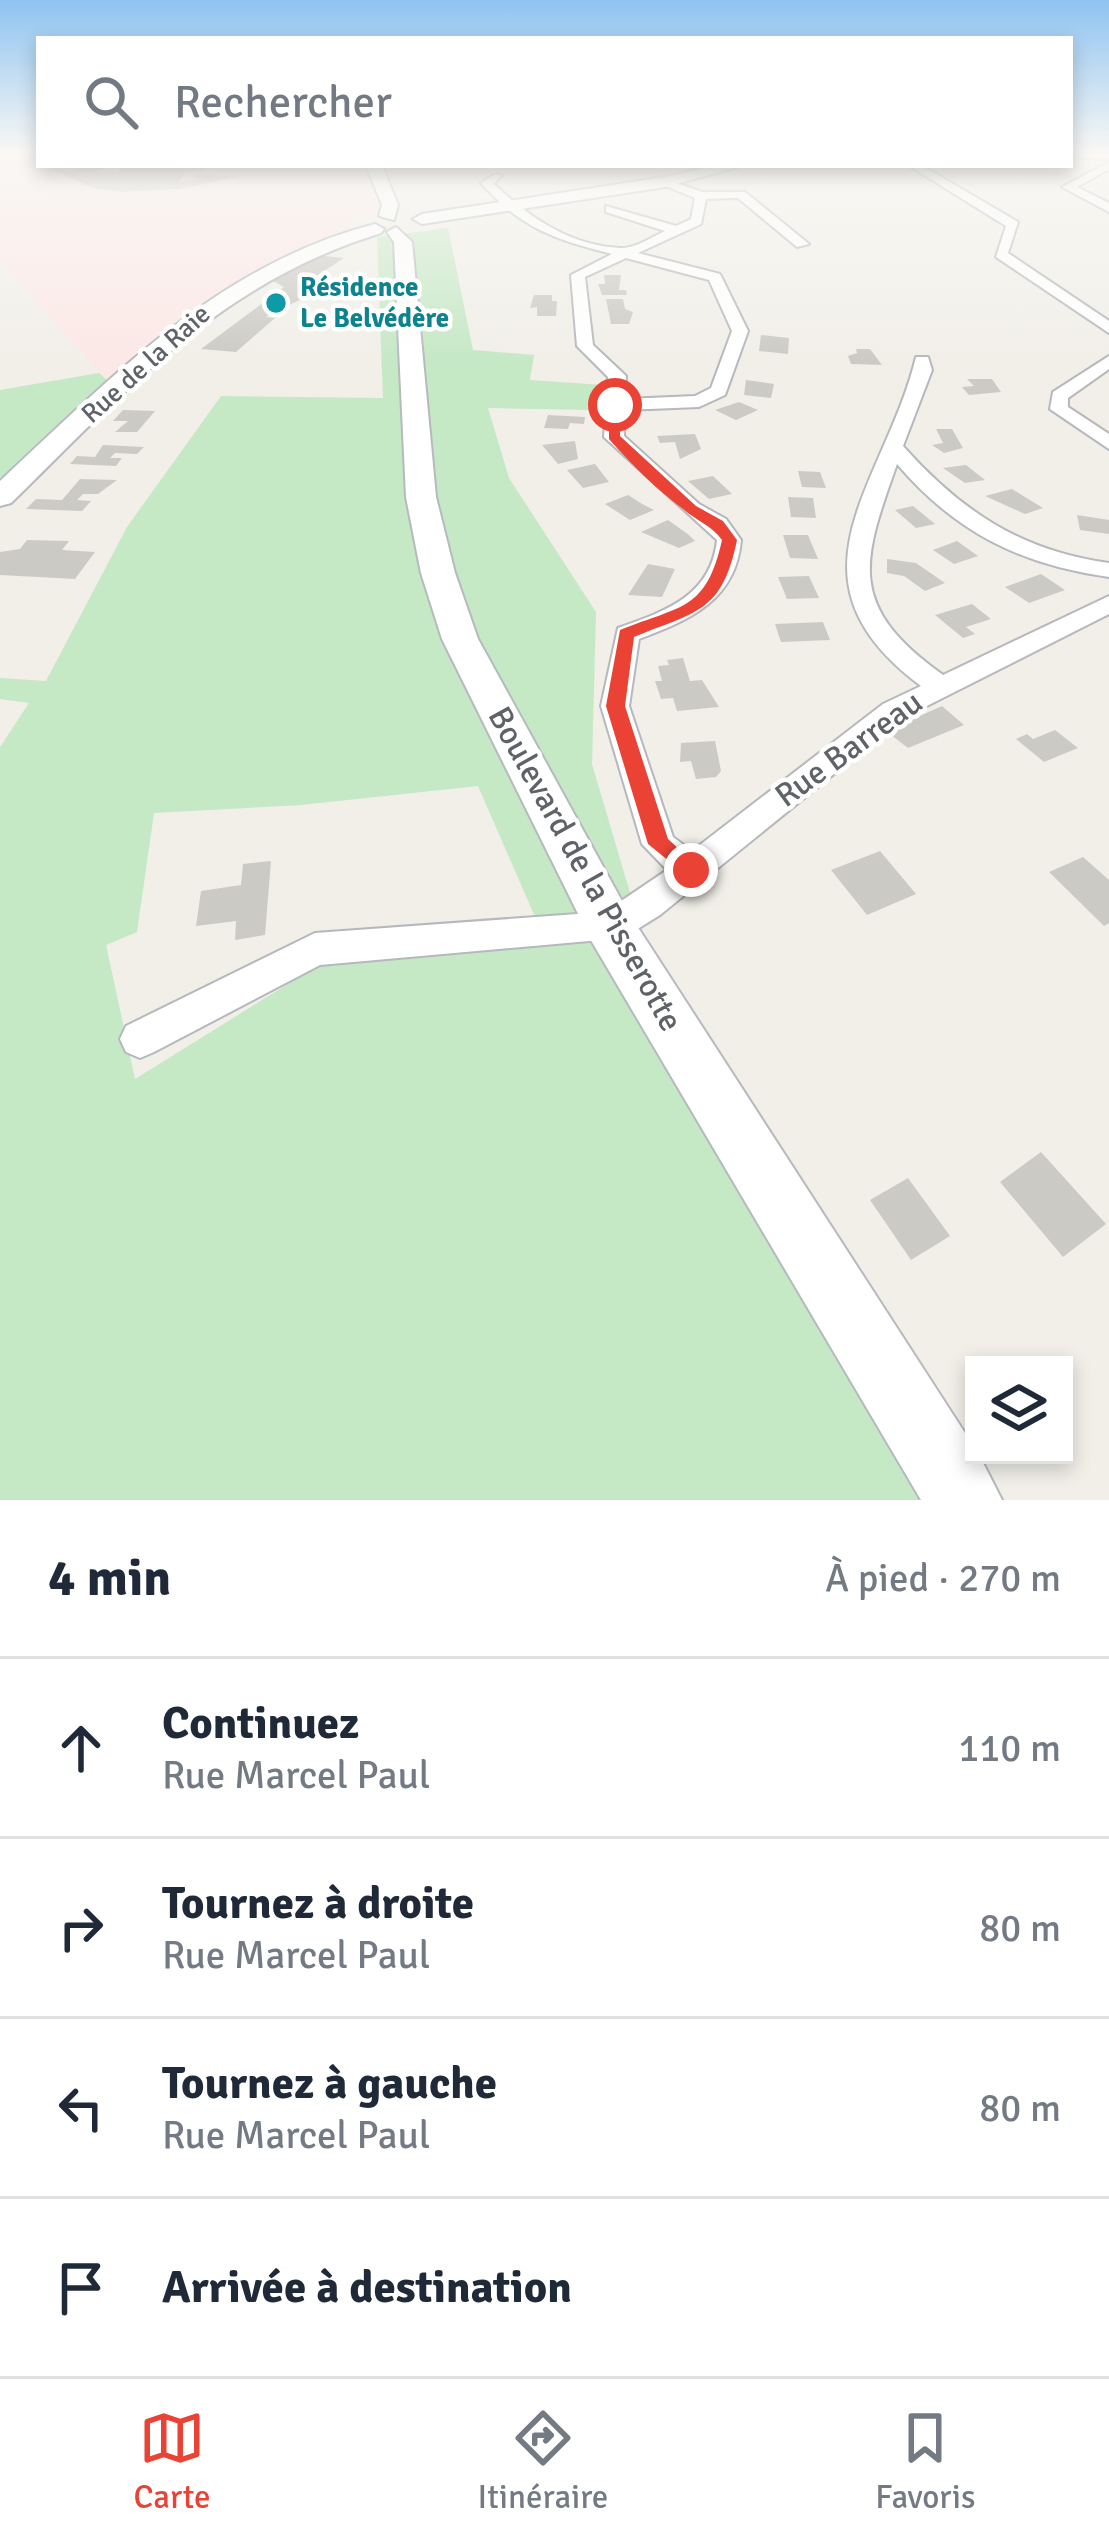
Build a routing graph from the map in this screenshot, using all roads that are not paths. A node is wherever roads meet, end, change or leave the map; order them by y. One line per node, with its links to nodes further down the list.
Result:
1 (398, 222): 9 (street)
2 (399, 222): 9 (street)
3 (424, 222): 9 (street, Rue de la Raie)
4 (533, 222): 12 (street)
5 (645, 222): 10 (street)
6 (695, 222): 10 (street)
7 (775, 222): 11 (street)
8 (1008, 222): 14 (street)
9 (400, 226): 20 (street, Rue de la Raie); 25 (street, Boulevard de la Pisserotte)
10 (681, 230): 13 (street)
11 (802, 244)
12 (596, 253): 13 (street); 17 (street)
13 (630, 253): 17 (street)
14 (1109, 328)
15 (922, 361): 19 (street)
16 (1109, 361): 18 (street)
17 (615, 405): 24 (street)
18 (1109, 443)
19 (892, 446): 21 (street); 23 (street)
20 (0, 497)
21 (1109, 570)
22 (1109, 604): 23 (street, Rue Barreau)
23 (939, 685): 24 (street, Rue Barreau)
24 (691, 870): 25 (street, Rue Barreau)
25 (610, 927): 26 (street); 27 (street, Boulevard de la Pisserotte)
26 (140, 1039)
27 (964, 1500)

